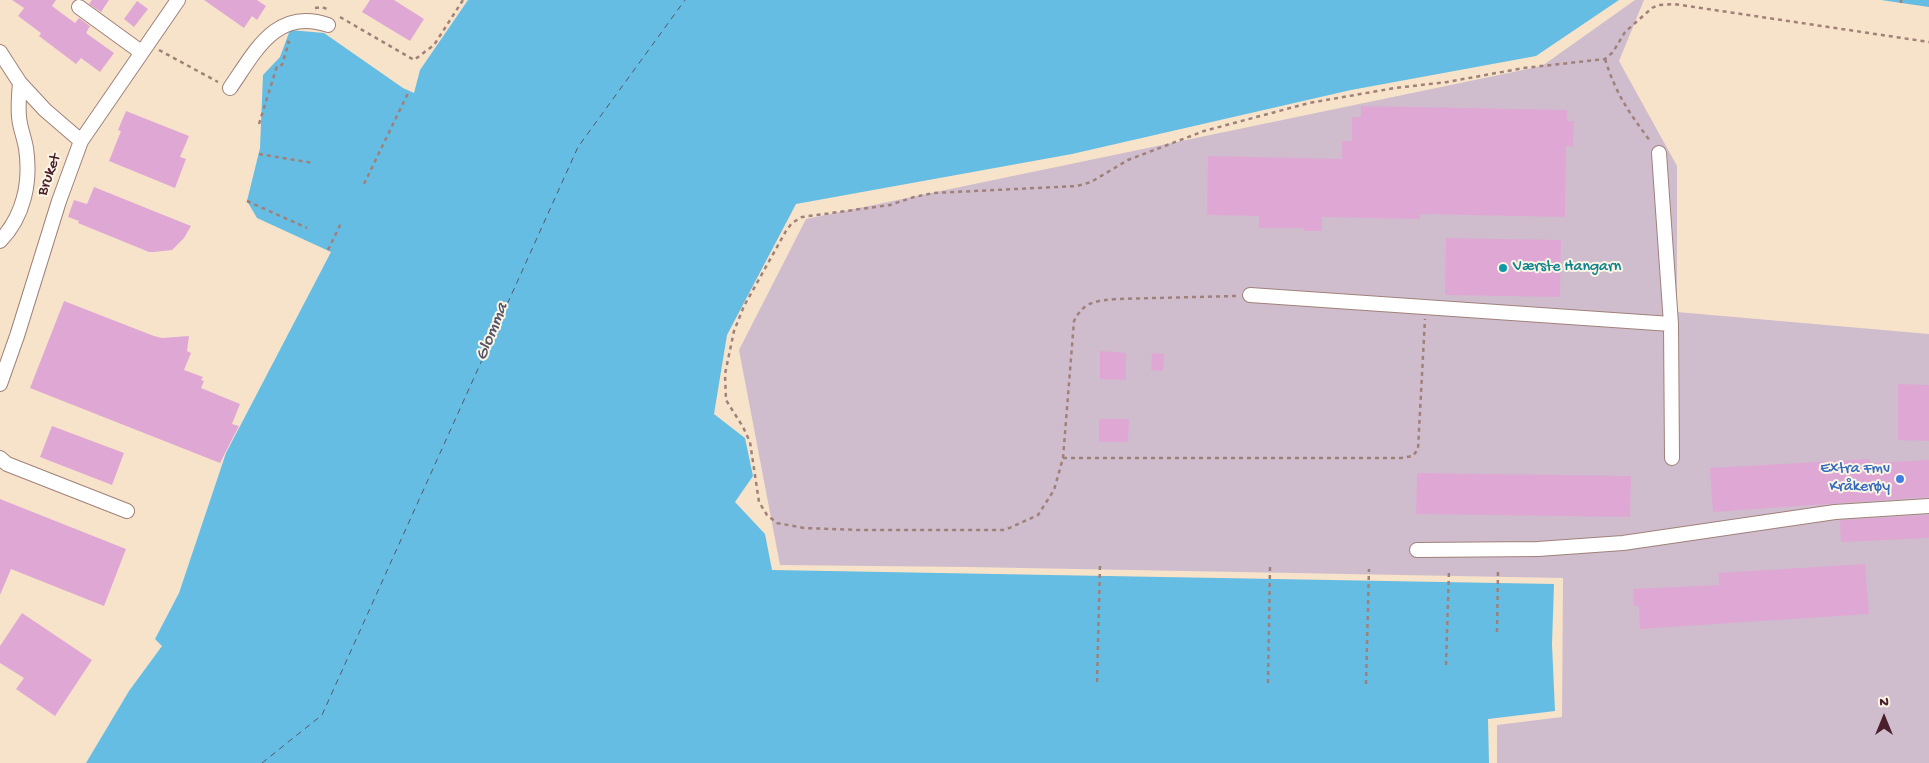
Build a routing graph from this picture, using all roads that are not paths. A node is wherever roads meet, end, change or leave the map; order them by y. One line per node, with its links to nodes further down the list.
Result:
1 (178, 0): 4 (street, Bruket)
2 (79, 7): 4 (street)
3 (329, 19): 7 (street)
4 (144, 48): 8 (street, Bruket)
5 (0, 52): 6 (street)
6 (20, 82): 8 (street); 10 (street)
7 (230, 88)
8 (81, 141): 13 (street, Bruket)
9 (1659, 153): 12 (street)
10 (0, 241)
11 (1250, 295): 12 (street)
12 (1671, 324): 15 (street)
13 (0, 384)
14 (0, 458): 17 (street)
15 (1672, 458)
16 (1929, 506): 18 (street)
17 (127, 511)
18 (1417, 550)

